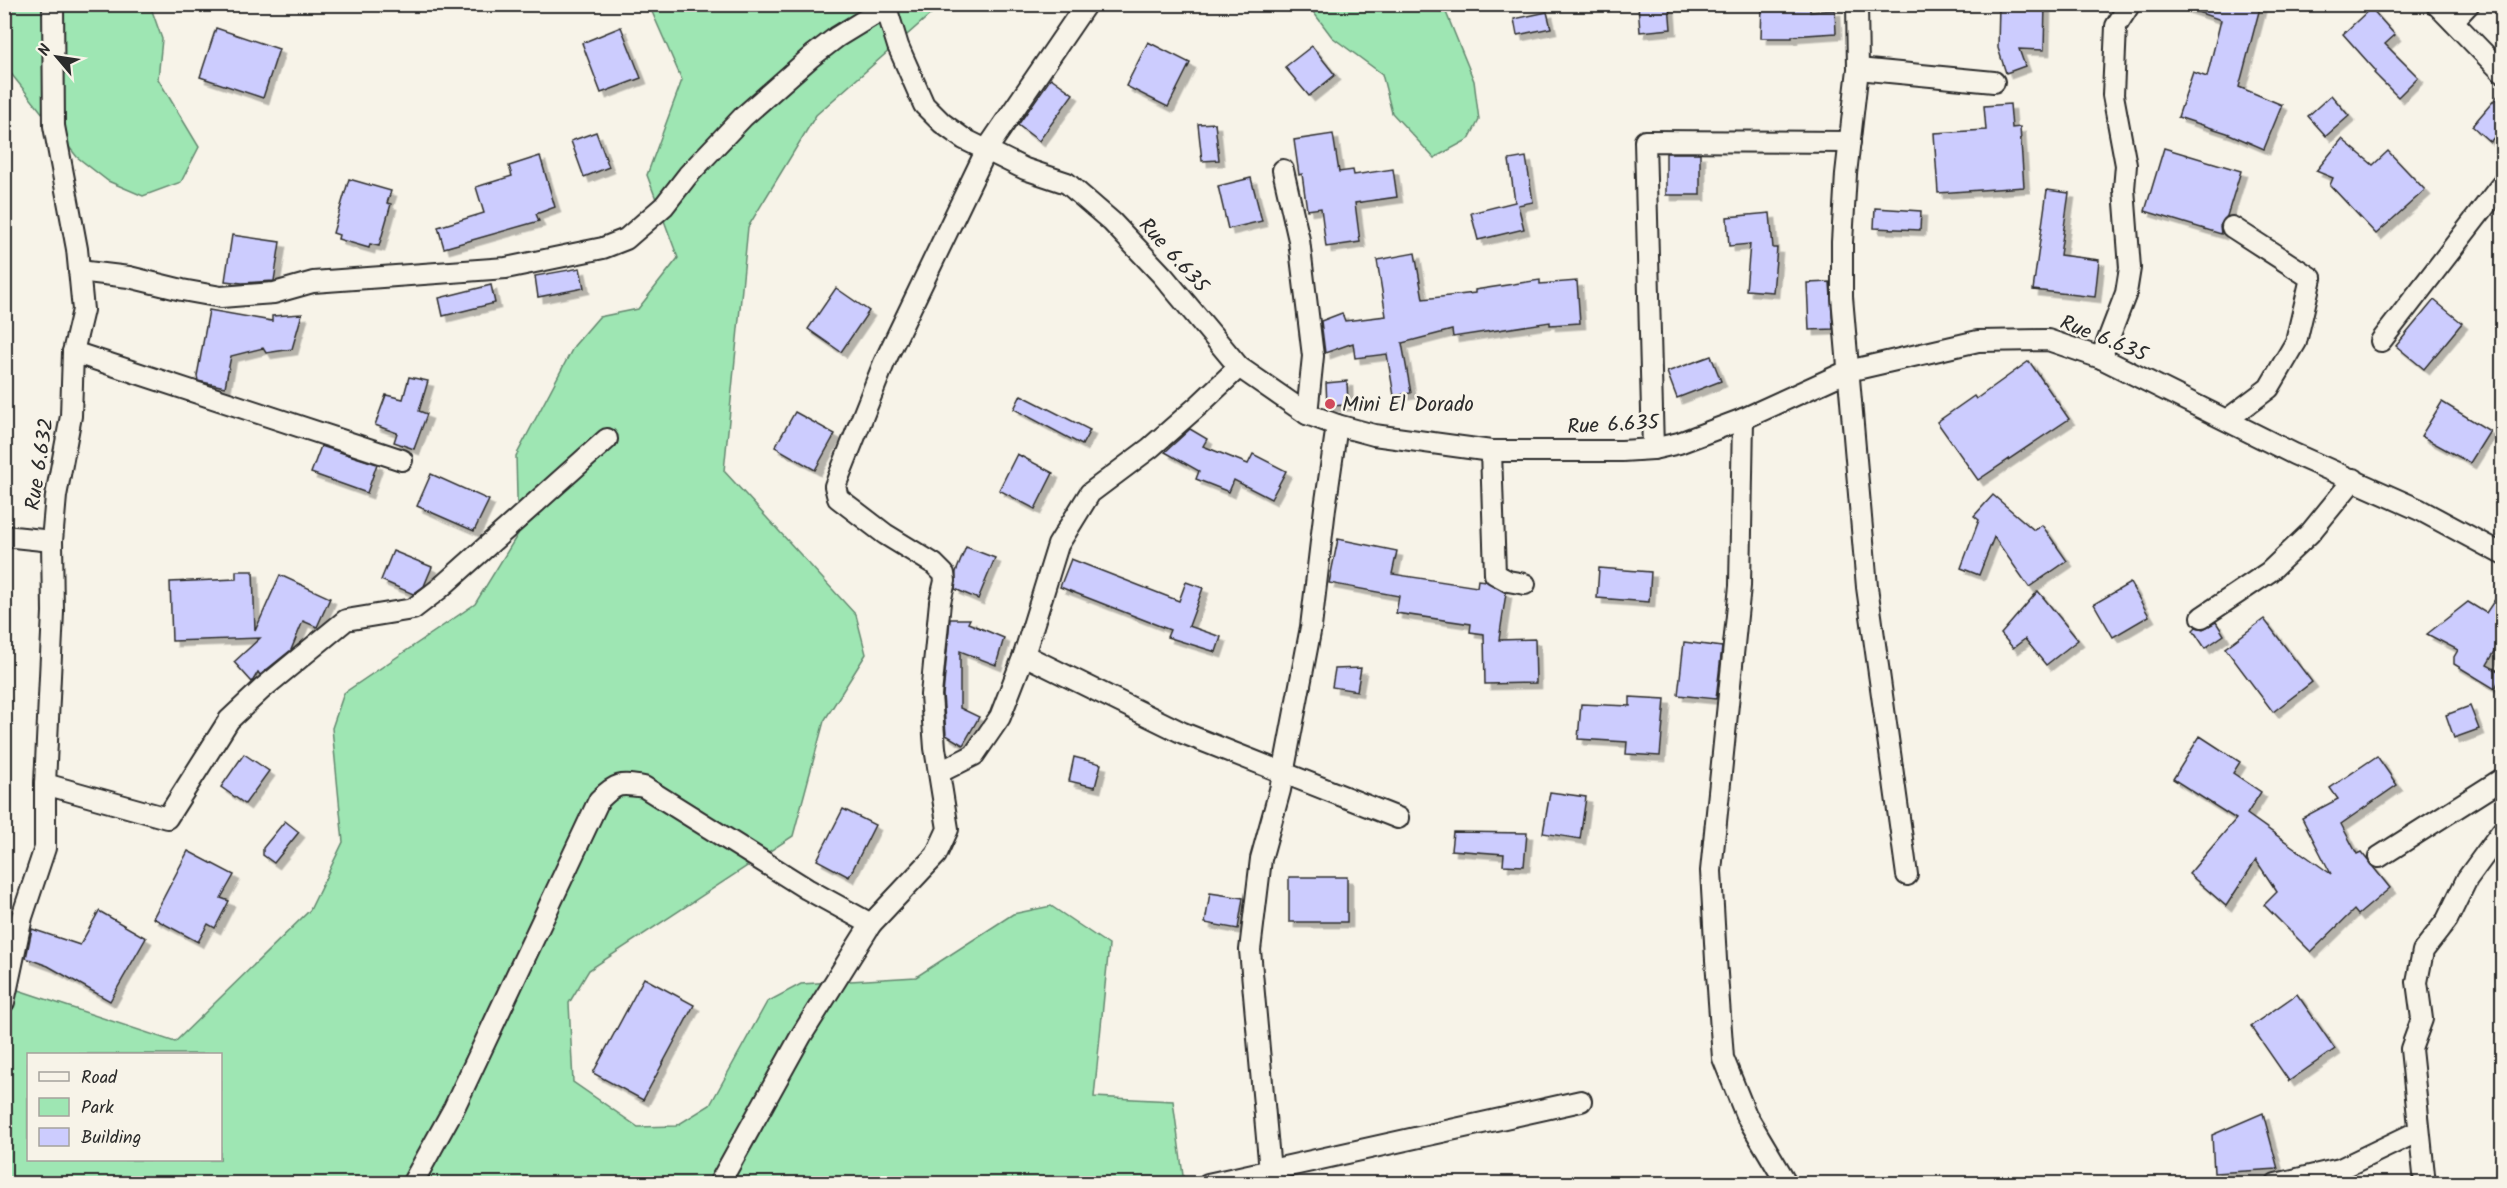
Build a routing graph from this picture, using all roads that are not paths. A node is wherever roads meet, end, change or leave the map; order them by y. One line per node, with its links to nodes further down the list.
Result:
1 (53, 4): 17 (street, Rue 6.632)
2 (1086, 4): 13 (street)
3 (1857, 4): 9 (street)
4 (2130, 4): 20 (street)
5 (2436, 4): 8 (street)
6 (2469, 4): 8 (street)
7 (886, 6): 13 (street, Rue 6.635); 17 (street)
8 (2453, 21): 10 (street)
9 (1858, 69): 11 (street); 12 (street)
10 (2502, 72)
11 (1994, 82)
12 (1850, 142): 22 (street); 28 (street)
13 (987, 149): 21 (street, Rue 6.635); 39 (street)
14 (1283, 170): 23 (street)
15 (2502, 184): 18 (street)
16 (2232, 227): 25 (street)
17 (79, 271): 19 (street, Rue 6.632)
18 (2380, 340)
19 (73, 352): 30 (street); 33 (street, Rue 6.632)
20 (2101, 358): 22 (street, Rue 6.635); 25 (street, Rue 6.635)
21 (1239, 367): 23 (street, Rue 6.635); 37 (street)
22 (1848, 371): 24 (street, Rue 6.635); 45 (street)
23 (1307, 414): 26 (street, Rue 6.635)
24 (1743, 419): 28 (street, Rue 6.635); 54 (street)
25 (2228, 420): 31 (street, Rue 6.635)
26 (1337, 425): 29 (street, Rue 6.635); 38 (street)
27 (607, 439): 41 (street)
28 (1653, 449): 29 (street, Rue 6.635)
29 (1491, 451): 35 (street)
30 (402, 460)
31 (2354, 479): 34 (street, Rue 6.635); 36 (street)
32 (4, 536): 33 (street)
33 (52, 541): 41 (street, Rue 6.632)
34 (2502, 554)
35 (1525, 584)
36 (2202, 617)
37 (1024, 655): 38 (street); 39 (street)
38 (1283, 771): 42 (street); 50 (street)
39 (940, 772): 46 (street)
40 (2502, 779): 44 (street)
41 (45, 784): 47 (street, Rue 6.632)
42 (1398, 818)
43 (2502, 831): 49 (street)
44 (2379, 857)
45 (1907, 875)
46 (872, 924): 51 (street); 52 (street)
47 (4, 1002)
48 (1581, 1101): 50 (street)
49 (2419, 1131): 55 (street); 56 (street)
50 (1270, 1171): 53 (street)
51 (412, 1184)
52 (720, 1184)
53 (1208, 1184)
54 (1787, 1184)
55 (2276, 1184)
56 (2425, 1184)

